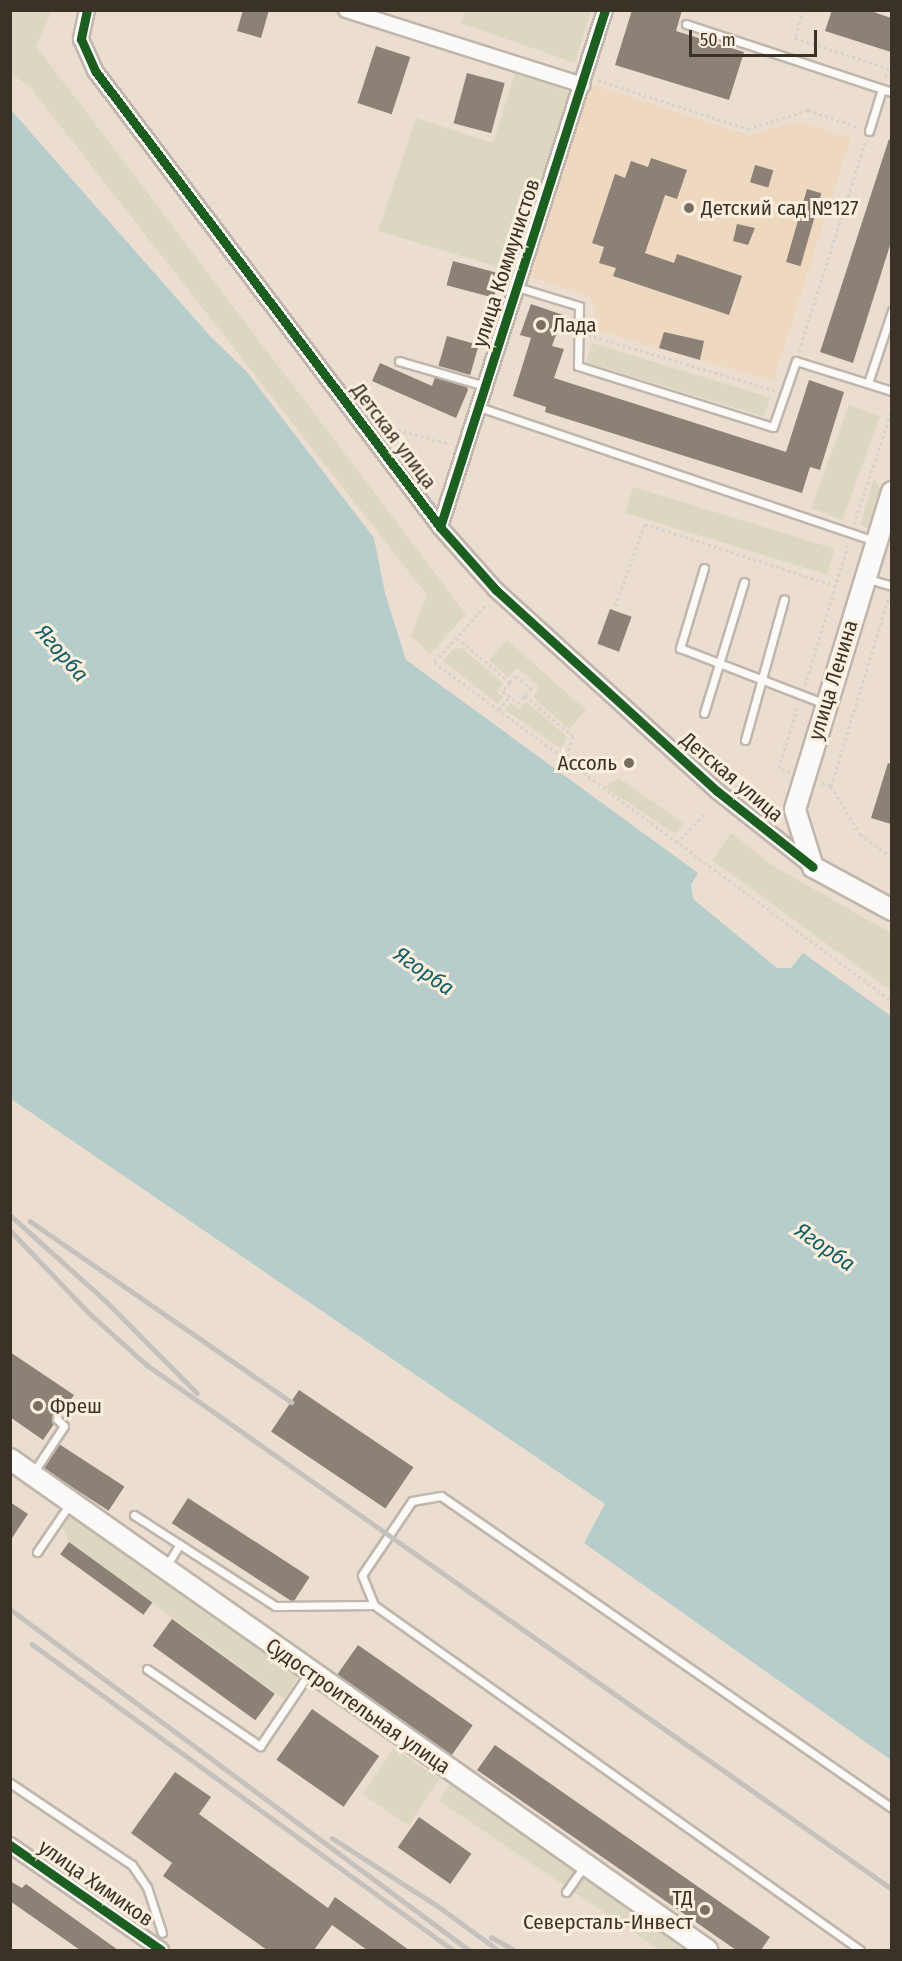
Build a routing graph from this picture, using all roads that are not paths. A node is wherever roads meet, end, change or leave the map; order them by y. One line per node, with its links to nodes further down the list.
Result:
1 (87, 10): 17 (street, Детская улица)
2 (346, 10): 5 (street)
3 (606, 10): 5 (street, улица Коммунистов)
4 (686, 24): 6 (lane)
5 (583, 80): 9 (street, улица Коммунистов)
6 (882, 89): 7 (lane); 8 (lane)
7 (891, 92)
8 (869, 131)
9 (517, 287): 12 (lane); 13 (street, улица Коммунистов)
10 (891, 311): 12 (lane)
11 (399, 360): 13 (lane)
12 (868, 384): 14 (lane)
13 (485, 386): 15 (street, улица Коммунистов)
14 (891, 391)
15 (479, 407): 17 (street, улица Коммунистов); 18 (lane)
16 (891, 492): 18 (main road, улица Ленина)
17 (440, 527): 29 (street, Детская улица)
18 (876, 542): 20 (main road, улица Ленина)
19 (704, 568): 24 (lane)
20 (865, 578): 22 (lane); 26 (main road, улица Ленина)
21 (744, 582): 24 (lane)
22 (891, 587)
23 (784, 599): 25 (lane)
24 (721, 664): 25 (lane); 27 (lane)
25 (761, 679): 26 (lane); 28 (lane)
26 (825, 704): 29 (main road, улица Ленина)
27 (705, 713)
28 (745, 740)
29 (813, 867): 30 (main road)
30 (891, 910)
31 (57, 1419): 33 (lane)
32 (10, 1460): 33 (main road, Судостроительная улица)
33 (32, 1474): 34 (main road, Судостроительная улица)
34 (71, 1502): 37 (lane); 38 (main road, Судостроительная улица)
35 (134, 1515): 36 (lane)
36 (180, 1544): 38 (lane); 39 (lane)
37 (37, 1552)
38 (164, 1568): 41 (main road, Судостроительная улица)
39 (374, 1605): 43 (lane); 50 (lane)
40 (147, 1669): 41 (lane)
41 (310, 1672): 45 (main road, Судостроительная улица)
42 (10, 1783): 47 (lane)
43 (891, 1808)
44 (10, 1845): 48 (street, улица Химиков)
45 (585, 1865): 46 (lane); 49 (main road, Судостроительная улица)
46 (566, 1892)
47 (162, 1933): 48 (street)
48 (155, 1949)
49 (707, 1950)
50 (860, 1950)

